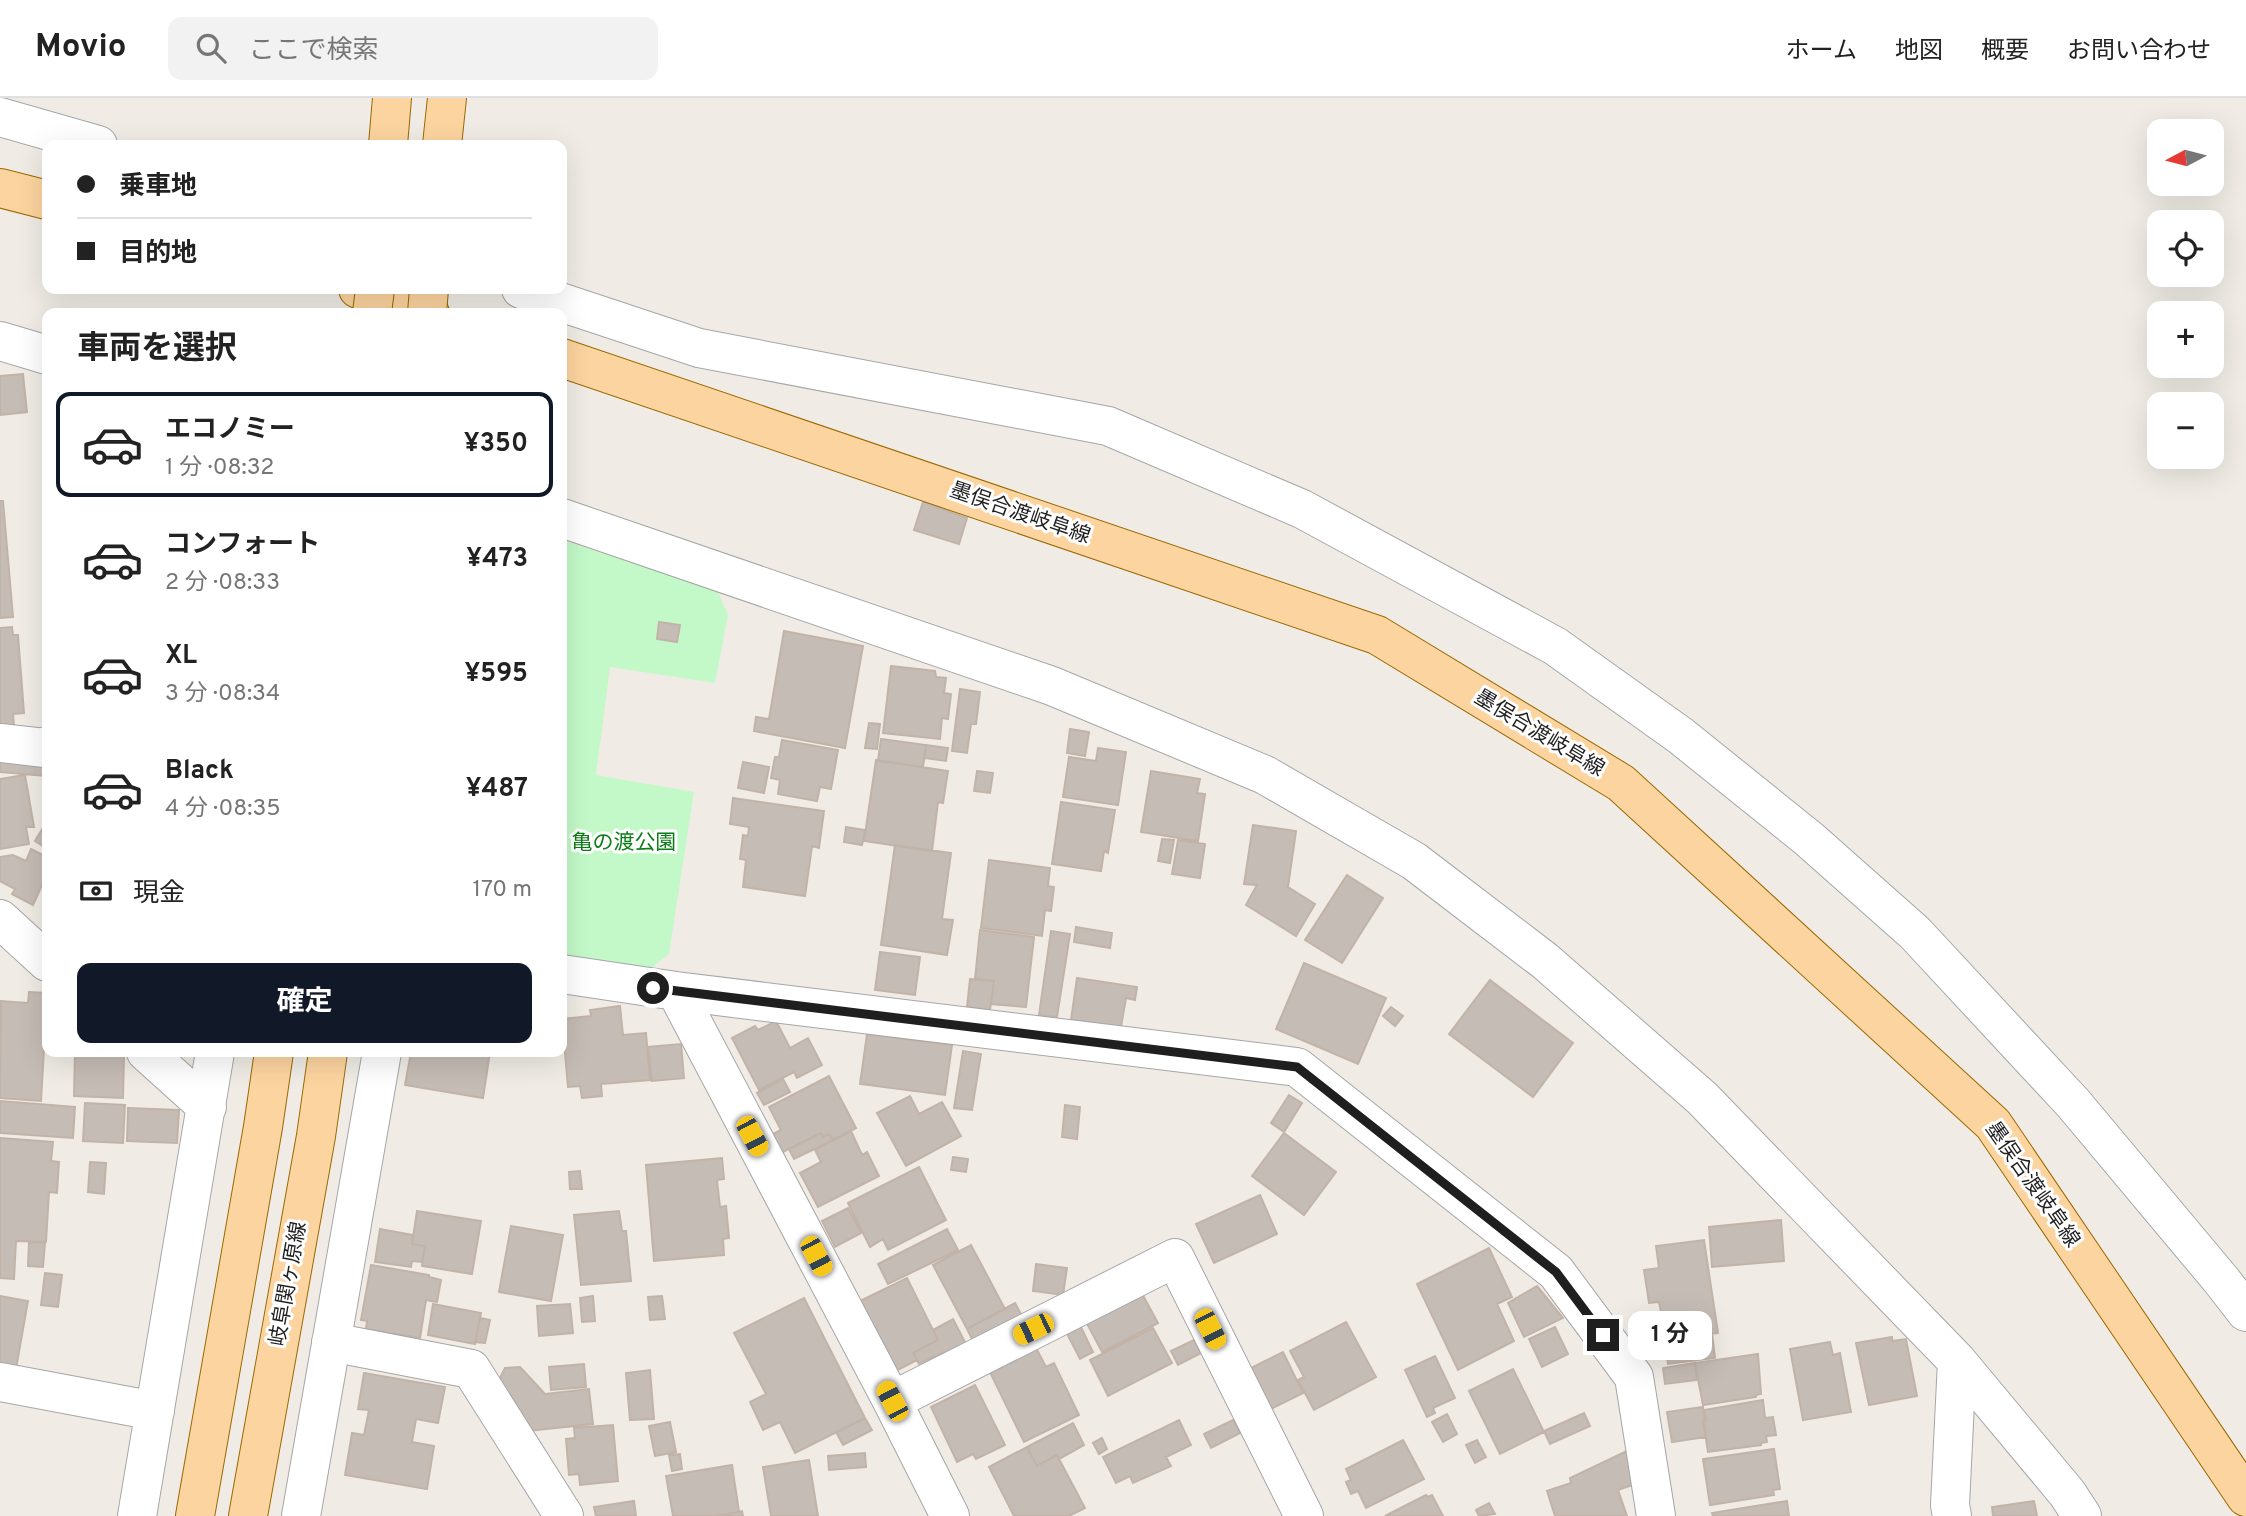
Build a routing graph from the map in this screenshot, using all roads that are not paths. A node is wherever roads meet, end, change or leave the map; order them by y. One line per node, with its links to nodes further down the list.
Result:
1 (393, 98): 5 (main road)
2 (447, 98): 6 (main road)
3 (0, 117): 4 (street)
4 (80, 140)
5 (389, 140)
6 (443, 140)
7 (0, 188): 8 (main road)
8 (42, 199)
9 (373, 294): 11 (main road)
10 (536, 294): 28 (street)
11 (413, 308)
12 (0, 341): 13 (street)
13 (42, 354)
14 (567, 360): 34 (main road, 墨俣合渡岐阜線)
15 (567, 520): 30 (street)
16 (0, 743): 17 (street)
17 (42, 748)
18 (0, 919): 19 (street)
19 (42, 957)
20 (567, 975): 21 (street)
21 (676, 991): 32 (street); 42 (street)
22 (152, 1057): 27 (street)
23 (214, 1057): 27 (street)
24 (273, 1057): 36 (main road)
25 (327, 1057): 37 (main road, 岐阜関ヶ原線)
26 (381, 1057): 29 (street)
27 (207, 1107): 33 (street)
28 (2246, 1312)
29 (331, 1342): 38 (street); 39 (street)
30 (1957, 1361): 43 (street); 44 (street)
31 (0, 1382): 33 (street)
32 (892, 1401): 40 (street); 41 (street)
33 (155, 1411): 35 (street)
34 (2246, 1497)
35 (137, 1516)
36 (195, 1516)
37 (248, 1516)
38 (301, 1516)
39 (564, 1516)
40 (950, 1516)
41 (1304, 1516)
42 (1656, 1516)
43 (1952, 1516)
44 (2082, 1516)

